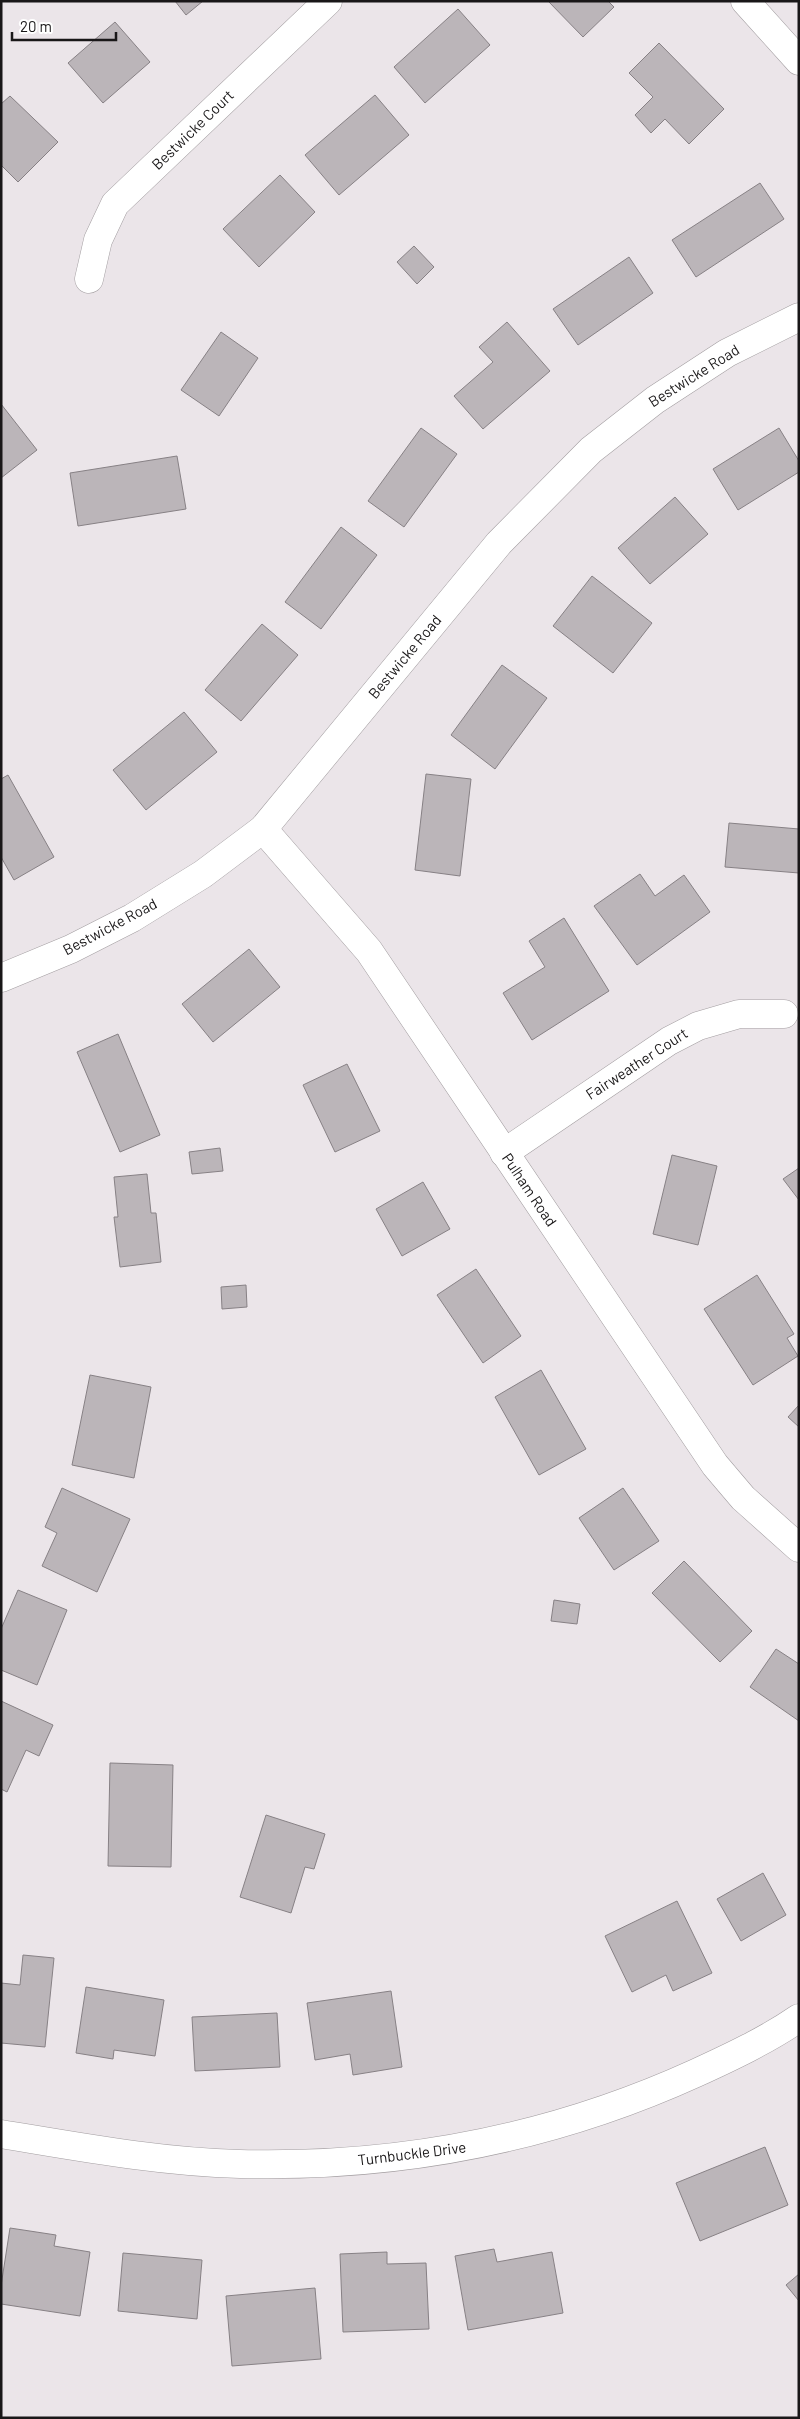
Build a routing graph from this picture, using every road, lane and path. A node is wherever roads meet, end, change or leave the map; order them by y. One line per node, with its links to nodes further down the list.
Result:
1 (328, 1): 4 (street, Bestwicke Court)
2 (745, 1): 3 (street)
3 (799, 61)
4 (89, 279)
5 (799, 316): 6 (street, Bestwicke Road)
6 (263, 829): 7 (street, Bestwicke Road); 9 (street, Pulham Road)
7 (1, 978)
8 (784, 1014): 9 (street, Fairweather Court)
9 (504, 1153): 10 (street, Pulham Road)
10 (799, 1548)
11 (796, 2027): 12 (street, Turnbuckle Drive)
12 (1, 2134)

